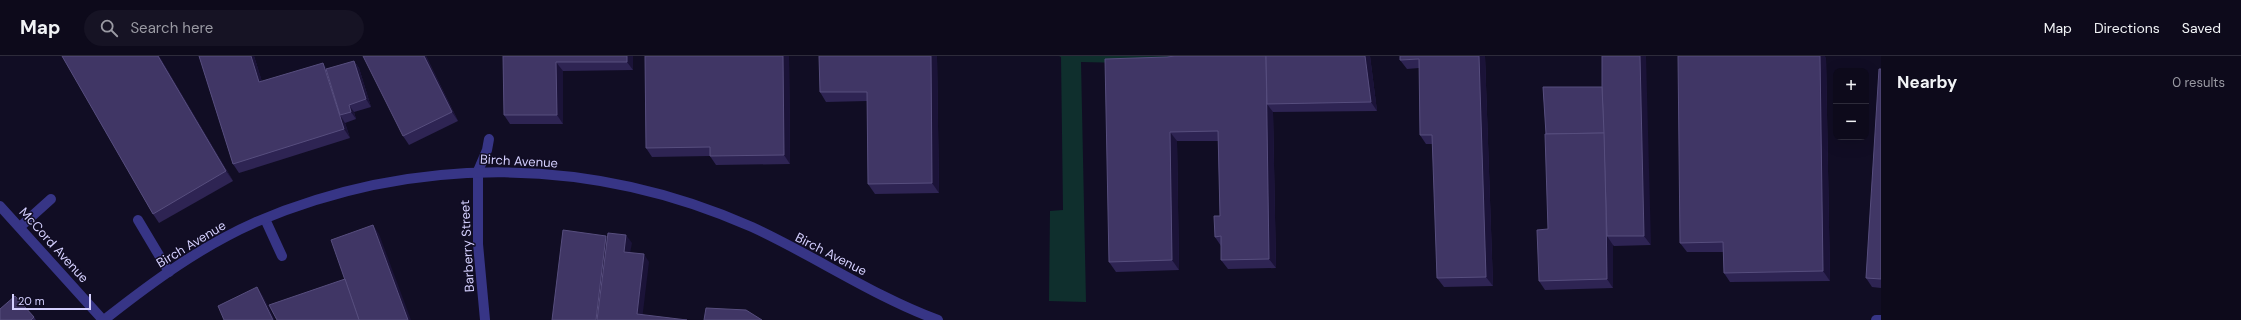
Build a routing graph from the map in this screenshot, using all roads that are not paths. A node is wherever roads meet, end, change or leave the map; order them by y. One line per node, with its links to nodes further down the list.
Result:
1 (489, 139): 2 (street, Barberry Street)
2 (478, 171): 5 (street, Birch Avenue); 11 (street, Barberry Street); 12 (street, Birch Avenue)
3 (51, 199): 7 (street)
4 (0, 206): 7 (street, McCord Avenue)
5 (265, 219): 8 (street); 9 (street, Birch Avenue)
6 (138, 220): 9 (street)
7 (21, 226): 10 (street, McCord Avenue)
8 (282, 256)
9 (169, 272): 10 (street, Birch Avenue)
10 (104, 320)
11 (485, 320)
12 (938, 320)
13 (1876, 320): 14 (street)
14 (1881, 320)

